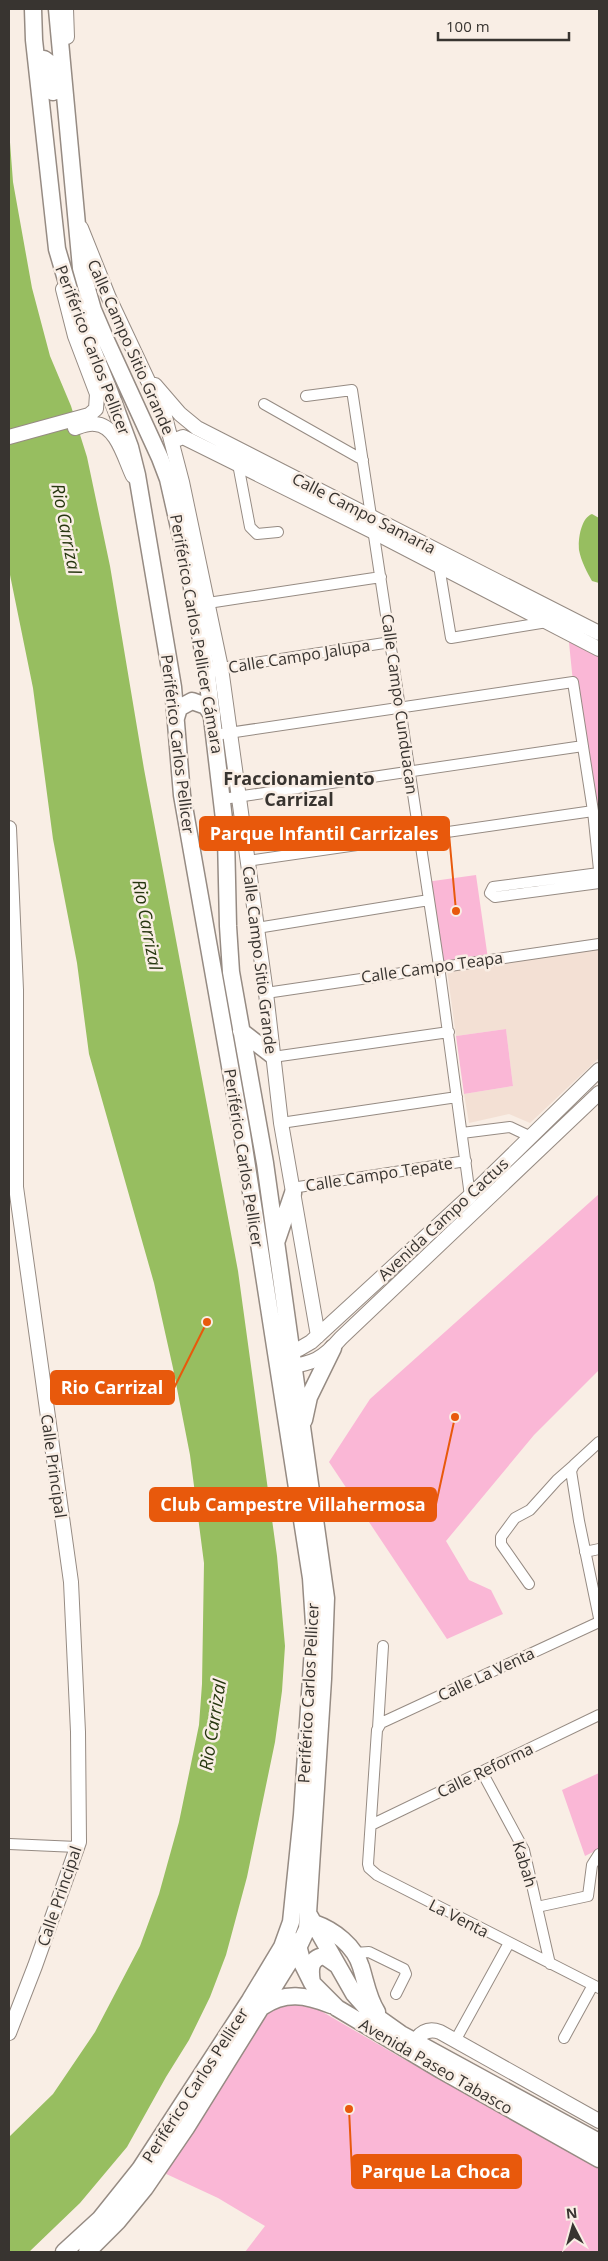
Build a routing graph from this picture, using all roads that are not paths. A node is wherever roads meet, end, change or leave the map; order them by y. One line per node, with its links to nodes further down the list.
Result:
1 (33, 9): 4 (main road, Periférico Carlos Pellicer)
2 (57, 9): 5 (main road, Periférico Carlos Pellicer Cámara)
3 (66, 9): 6 (street)
4 (36, 59): 5 (main road); 7 (main road, Periférico Carlos Pellicer)
5 (66, 128): 6 (main road, Periférico Carlos Pellicer Cámara)
6 (76, 210): 8 (street, Calle Campo Sitio Grande); 28 (main road, Periférico Carlos Pellicer Cámara)
7 (57, 249): 11 (street); 17 (main road, Periférico Carlos Pellicer)
8 (144, 373): 13 (street, Calle Campo Sitio Grande); 18 (street, Calle Campo Samaria)
9 (306, 396): 15 (street, Calle Campo Cunduacan)
10 (264, 404): 15 (street)
11 (89, 420): 12 (street); 14 (street); 17 (street)
12 (9, 437)
13 (173, 441): 16 (street, Calle Campo Samaria); 23 (street, Calle Campo Sitio Grande)
14 (9, 444)
15 (363, 460): 18 (street, Calle Campo Cunduacan)
16 (238, 464): 19 (street); 20 (street, Calle Campo Samaria)
17 (140, 496): 29 (main road, Periférico Carlos Pellicer)
18 (372, 516): 20 (street, Calle Campo Cunduacan); 25 (street, Calle Campo Samaria)
19 (278, 532)
20 (375, 533): 21 (street, Calle Campo Samaria); 22 (street, Calle Campo Cunduacan)
21 (439, 566): 24 (street, Calle Campo Samaria); 24 (street)
22 (382, 577): 23 (street); 26 (street, Calle Campo Cunduacan)
23 (208, 603): 28 (street, Calle Campo Sitio Grande)
24 (547, 622): 27 (street, Calle Campo Samaria)
25 (599, 633)
26 (391, 642): 28 (street, Calle Campo Jalupa); 30 (street, Calle Campo Cunduacan)
27 (599, 649)
28 (212, 671): 29 (main road); 31 (main road, Periférico Carlos Pellicer Cámara); 33 (street, Calle Campo Sitio Grande)
29 (173, 687): 32 (main road, Periférico Carlos Pellicer)
30 (401, 709): 33 (street); 34 (street); 35 (street, Calle Campo Cunduacan)
31 (212, 714): 32 (main road); 33 (main road, Periférico Carlos Pellicer Cámara)
32 (176, 718): 67 (main road, Periférico Carlos Pellicer)
33 (223, 734): 36 (main road, Periférico Carlos Pellicer Cámara)
34 (583, 746): 35 (street); 37 (street)
35 (410, 772): 36 (street); 39 (street, Calle Campo Cunduacan)
36 (231, 798): 40 (street, Calle Campo Sitio Grande); 51 (main road, Periférico Carlos Pellicer Cámara)
37 (592, 811): 39 (street); 41 (street)
38 (9, 828): 43 (street, Calle Principal)
39 (420, 836): 40 (street); 44 (street, Calle Campo Cunduacan)
40 (247, 861): 45 (street, Calle Campo Sitio Grande)
41 (599, 871): 42 (street)
42 (599, 883)
43 (10, 897): 48 (street, Calle Principal)
44 (428, 900): 45 (street); 47 (street, Calle Campo Cunduacan)
45 (256, 928): 49 (street, Calle Campo Sitio Grande)
46 (599, 944): 47 (street, Calle Campo Teapa)
47 (439, 966): 49 (street, Calle Campo Teapa); 52 (street, Calle Campo Cunduacan)
48 (12, 975): 50 (street, Calle Principal)
49 (266, 992): 53 (street, Calle Campo Sitio Grande)
50 (12, 1021): 60 (street, Calle Principal)
51 (241, 1031): 53 (main road); 64 (main road, Periférico Carlos Pellicer Cámara)
52 (448, 1032): 53 (street); 56 (street, Calle Campo Cunduacan)
53 (273, 1056): 57 (street, Calle Campo Sitio Grande)
54 (599, 1070): 59 (street, Avenida Campo Cactus)
55 (599, 1093): 66 (street)
56 (457, 1097): 57 (street); 58 (street, Calle Campo Cunduacan)
57 (281, 1123): 62 (street, Calle Campo Sitio Grande)
58 (462, 1133): 59 (street); 61 (street, Calle Campo Cunduacan)
59 (529, 1136): 63 (street, Avenida Campo Cactus)
60 (12, 1153): 81 (street, Calle Principal)
61 (466, 1161): 62 (street, Calle Campo Tepate); 63 (street, Calle Campo Cunduacan)
62 (293, 1190): 64 (main road); 65 (street, Calle Campo Sitio Grande)
63 (470, 1196): 65 (street, Avenida Campo Cactus)
64 (276, 1244): 67 (main road, Periférico Carlos Pellicer Cámara)
65 (318, 1336): 67 (street, Avenida Campo Cactus)
66 (333, 1348): 67 (street); 68 (main road)
67 (285, 1359): 68 (main road, Periférico Carlos Pellicer Cámara); 84 (main road, Periférico Carlos Pellicer)
68 (302, 1432): 84 (main road, Periférico Carlos Pellicer Cámara)
69 (599, 1442): 70 (street)
70 (574, 1465): 72 (street, Calle La Venta); 73 (street)
71 (599, 1549): 72 (street)
72 (585, 1552): 74 (street, Calle La Venta)
73 (529, 1584)
74 (599, 1620): 77 (street, Calle La Venta)
75 (383, 1646): 77 (street)
76 (599, 1715): 78 (street, Calle Reforma)
77 (378, 1730): 79 (street)
78 (482, 1772): 79 (street, Calle Reforma); 83 (street, Kabah)
79 (371, 1824): 85 (street, La Venta)
80 (9, 1844): 81 (street)
81 (77, 1847): 95 (street, Calle Principal)
82 (599, 1854): 83 (street)
83 (537, 1907): 88 (street, Kabah)
84 (304, 1931): 86 (main road); 87 (main road, Avenida Paseo Tabasco); 89 (main road, Avenida Paseo Tabasco); 92 (main road, Periférico Carlos Pellicer Cámara); 102 (main road, Periférico Carlos Pellicer)
85 (509, 1944): 88 (street, La Venta); 98 (street)
86 (355, 1954): 91 (street); 94 (main road)
87 (337, 1964): 89 (main road); 94 (main road, Avenida Paseo Tabasco)
88 (550, 1964): 90 (street, La Venta)
89 (312, 1983): 93 (main road, Avenida Paseo Tabasco)
90 (596, 1987): 96 (street)
91 (396, 1994)
92 (261, 2008): 93 (main road); 103 (main road, Periférico Carlos Pellicer Cámara)
93 (337, 2008): 101 (main road, Avenida Paseo Tabasco)
94 (386, 2024): 97 (main road, Avenida Paseo Tabasco)
95 (9, 2033)
96 (564, 2038)
97 (415, 2041): 98 (street, Avenida Paseo Tabasco); 100 (main road, Avenida Paseo Tabasco)
98 (455, 2041): 99 (street, Avenida Paseo Tabasco)
99 (599, 2121)
100 (599, 2142)
101 (599, 2159)
102 (64, 2252)
103 (87, 2252)

